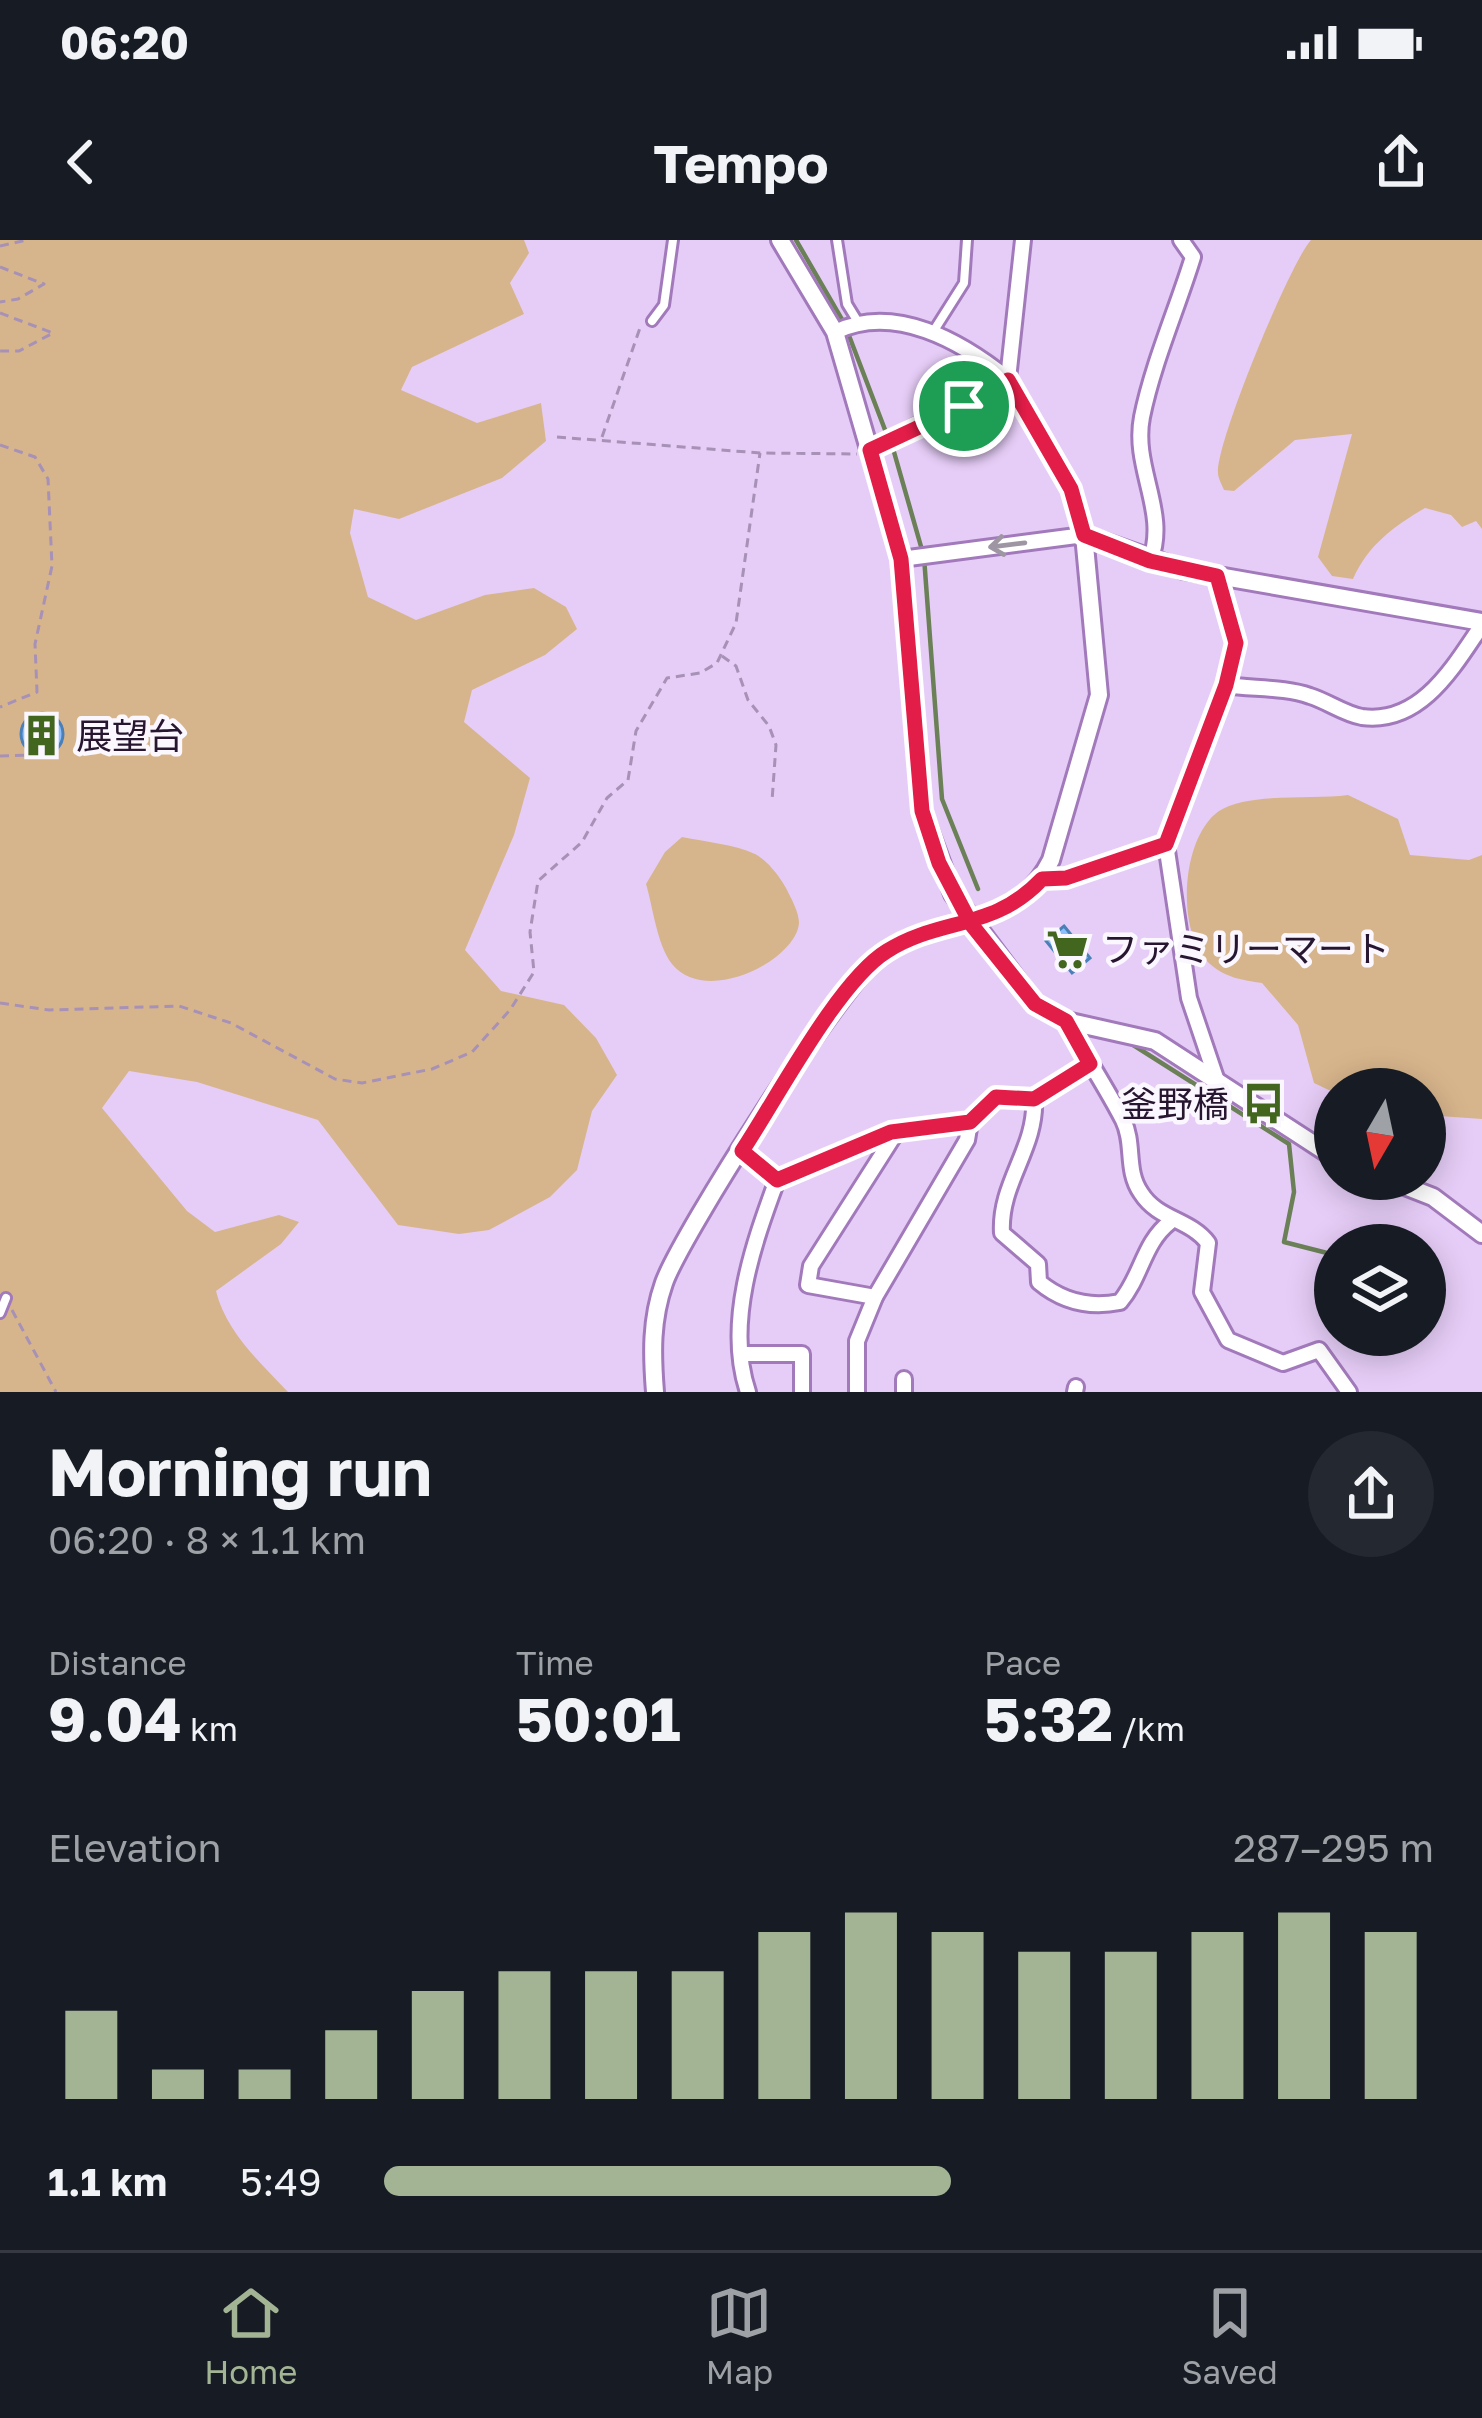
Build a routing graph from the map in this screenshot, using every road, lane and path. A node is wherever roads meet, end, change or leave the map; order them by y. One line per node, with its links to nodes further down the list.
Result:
1 (26, 240): 8 (path)
2 (673, 240): 12 (lane)
3 (780, 240): 13 (street)
4 (837, 240): 13 (lane)
5 (967, 240): 14 (lane)
6 (1023, 240): 16 (street)
7 (1181, 240): 24 (street)
8 (0, 246)
9 (0, 267): 10 (path)
10 (0, 302)
11 (0, 313): 15 (path)
12 (652, 321): 18 (path)
13 (846, 327): 14 (street); 20 (street)
14 (934, 332): 16 (street)
15 (0, 351)
16 (1008, 380): 20 (street); 22 (street)
17 (557, 437): 18 (path)
18 (601, 440): 21 (path)
19 (0, 445): 29 (path)
20 (874, 448): 21 (path); 23 (street)
21 (760, 453): 27 (path)
22 (1084, 535): 23 (street, one-way to 23); 24 (street); 34 (street)
23 (906, 558): 35 (street)
24 (1150, 561): 25 (street)
25 (1217, 576): 26 (street); 28 (street)
26 (1482, 623): 28 (street)
27 (721, 655): 32 (path); 36 (path)
28 (1226, 685): 33 (street)
29 (0, 707)
30 (31, 755): 31 (path)
31 (0, 756)
32 (772, 801)
33 (1166, 844): 34 (street); 39 (street)
34 (1042, 879): 35 (street)
35 (971, 924): 37 (street); 44 (street)
36 (0, 1003)
37 (1066, 1021): 38 (street); 39 (street)
38 (1090, 1064): 40 (street); 47 (street)
39 (1218, 1084): 43 (street)
40 (1034, 1099): 41 (street); 47 (street)
41 (970, 1122): 42 (street); 49 (street)
42 (897, 1132): 45 (street); 49 (street)
43 (1314, 1145)
44 (742, 1151): 45 (street); 54 (street)
45 (777, 1180): 52 (street)
46 (1436, 1200): 48 (street)
47 (1170, 1222): 58 (street)
48 (1482, 1234)
49 (875, 1297): 57 (street)
50 (6, 1298): 51 (lane); 53 (path)
51 (0, 1313)
52 (741, 1354): 55 (street); 56 (street)
53 (56, 1392)
54 (655, 1392)
55 (748, 1392)
56 (802, 1392)
57 (857, 1392)
58 (1349, 1392)

